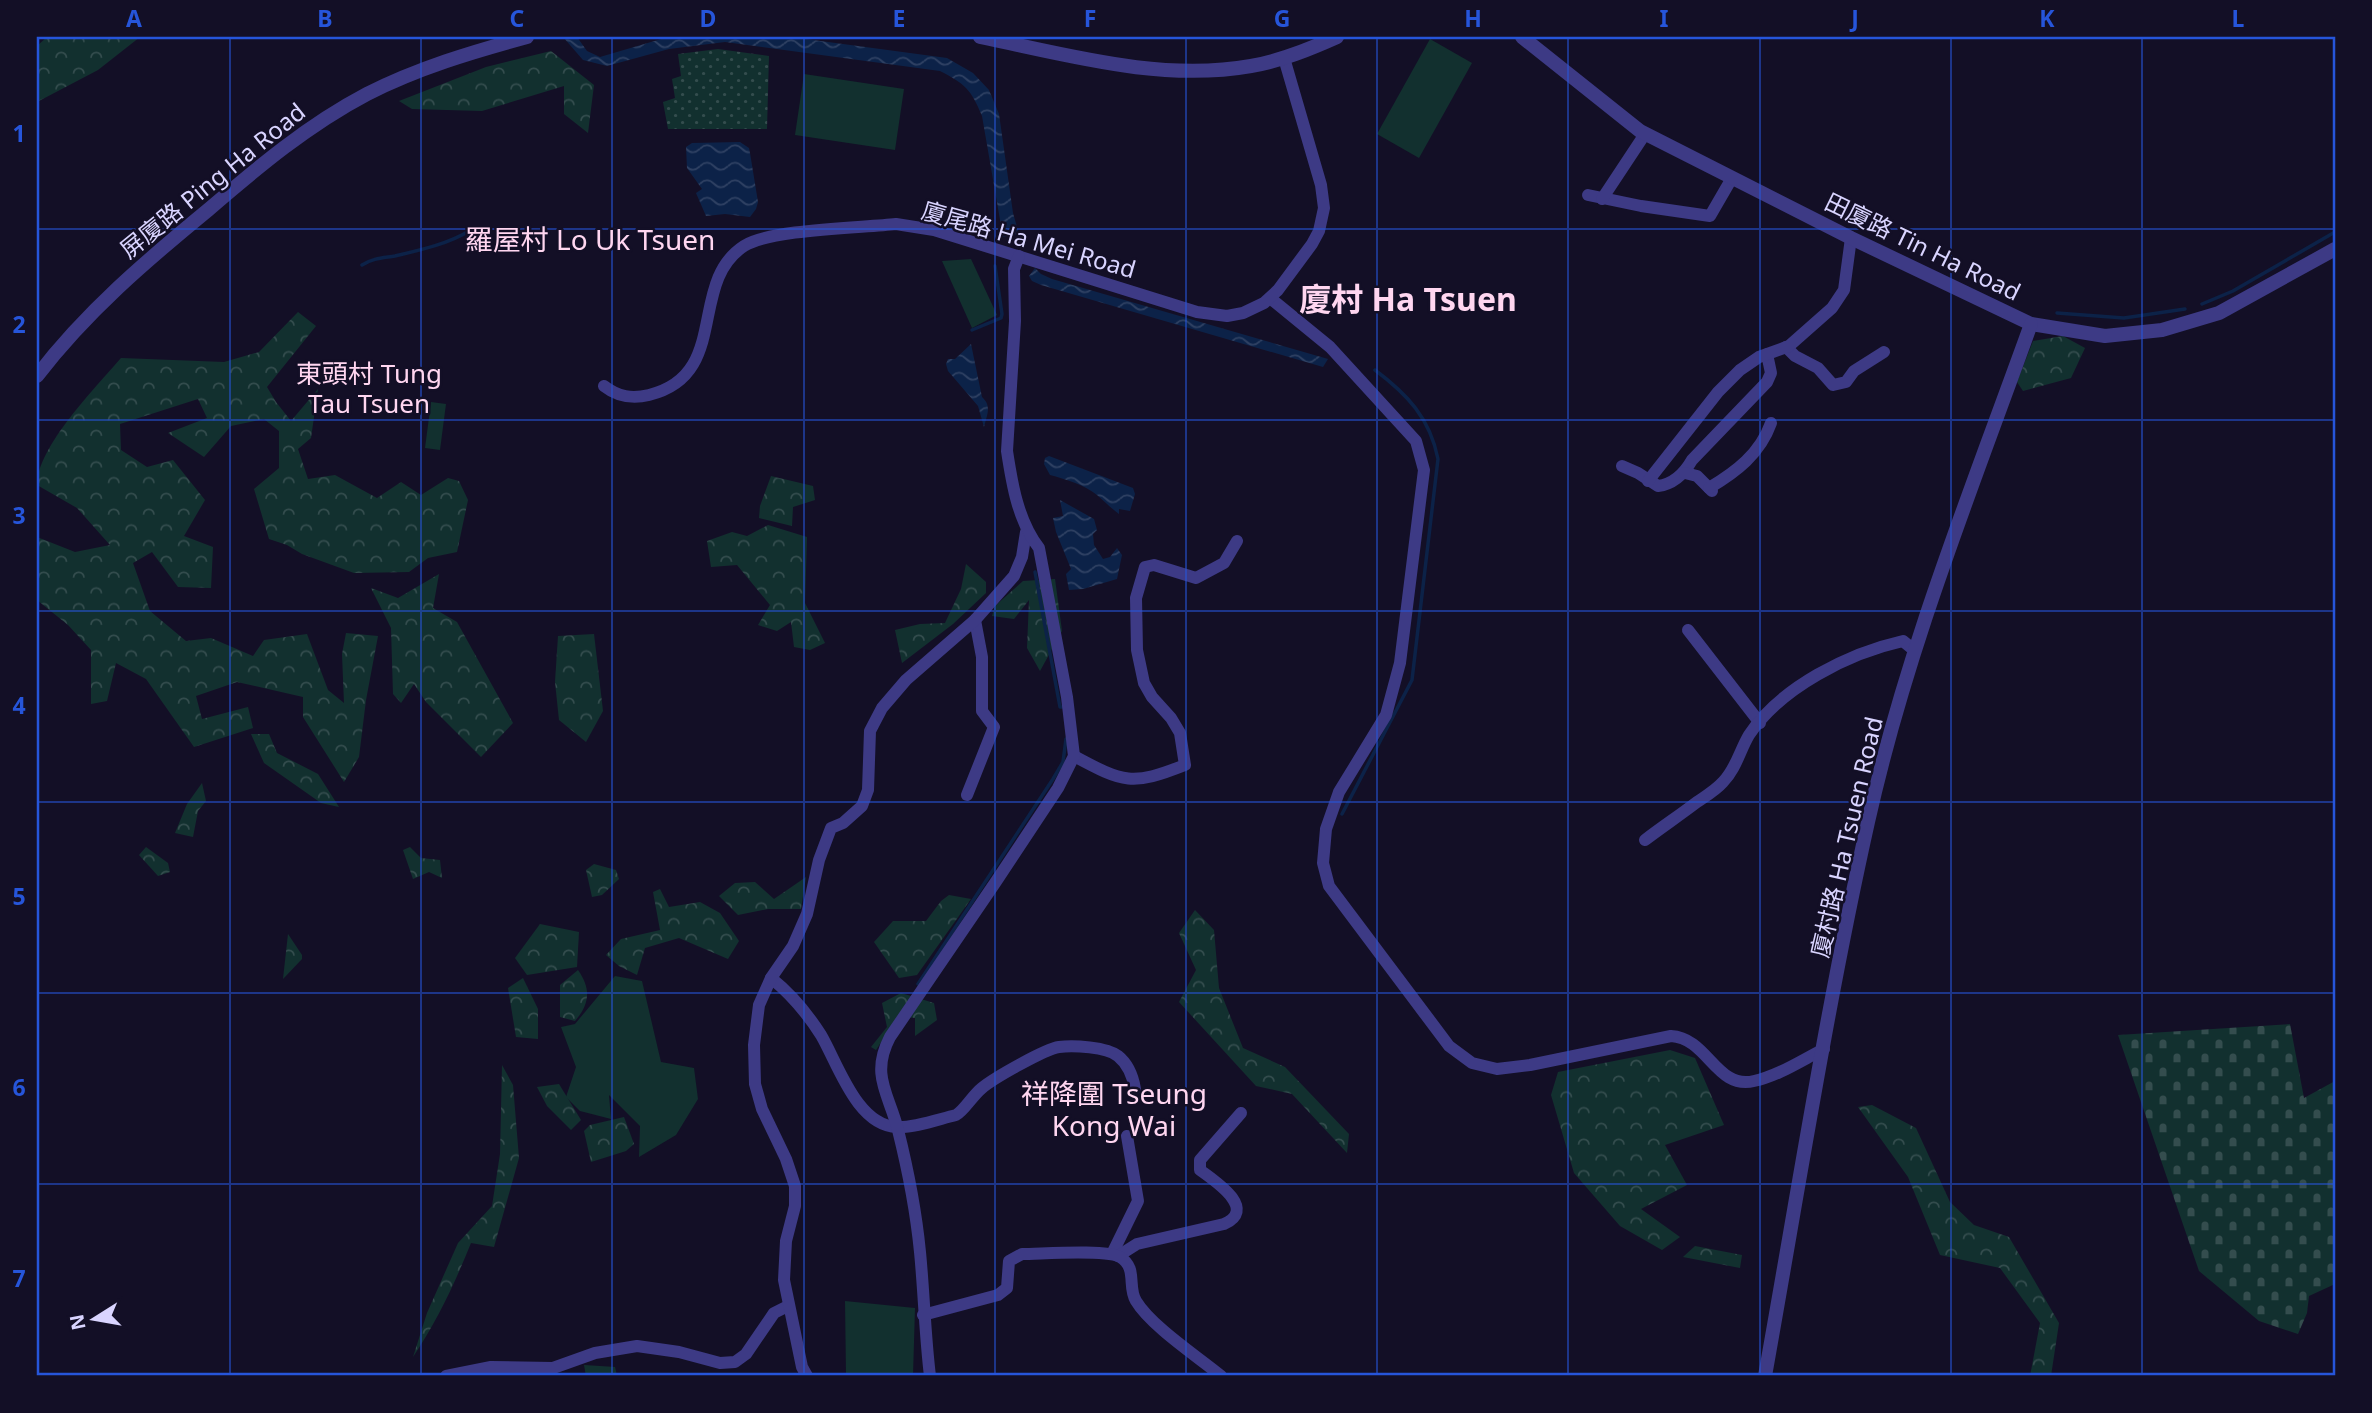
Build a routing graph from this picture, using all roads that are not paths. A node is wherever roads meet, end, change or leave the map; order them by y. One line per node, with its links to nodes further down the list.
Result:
1 (527, 37): 18 (street, 屏廈路 Ping Ha Road)
2 (980, 37): 5 (street)
3 (1338, 37): 5 (street)
4 (1521, 37): 6 (street, 田廈路 Tin Ha Road)
5 (1284, 58): 13 (street, 廈尾路 Ha Mei Road)
6 (1645, 134): 7 (street, 田廈路 Tin Ha Road); 9 (street)
7 (1732, 178): 9 (street); 10 (street, 田廈路 Tin Ha Road)
8 (1588, 195): 9 (street)
9 (1602, 199)
10 (1851, 238): 14 (street, 田廈路 Tin Ha Road); 15 (street)
11 (2335, 249): 14 (street, 田廈路 Tin Ha Road)
12 (1019, 256): 13 (street, 廈尾路 Ha Mei Road); 19 (street, 廈尾路 Ha Mei Road); 24 (street)
13 (1270, 298): 34 (street)
14 (2031, 324): 28 (street, 廈村路 Ha Tsuen Road)
15 (1786, 347): 16 (street); 17 (street)
16 (1884, 352)
17 (1768, 354): 22 (street); 23 (street)
18 (37, 376)
19 (604, 387)
20 (1771, 423): 22 (street)
21 (1622, 466): 23 (street)
22 (1685, 473): 23 (street)
23 (1648, 481)
24 (1026, 532): 26 (street); 30 (street)
25 (1237, 541): 30 (street)
26 (975, 620): 31 (street); 33 (street)
27 (1688, 630): 29 (street)
28 (1914, 650): 29 (street); 34 (street, 廈村路 Ha Tsuen Road)
29 (1760, 723): 32 (street)
30 (1074, 756): 37 (street)
31 (967, 795)
32 (1645, 840)
33 (771, 978): 37 (street); 40 (street)
34 (1824, 1049): 46 (street, 廈村路 Ha Tsuen Road)
35 (1135, 1089): 37 (street)
36 (1241, 1113): 39 (street)
37 (897, 1127): 41 (street)
38 (1127, 1136): 39 (street)
39 (1115, 1255): 41 (street); 45 (street)
40 (788, 1306): 42 (street); 43 (street)
41 (923, 1315): 44 (street)
42 (446, 1376)
43 (807, 1376)
44 (930, 1376)
45 (1221, 1376)
46 (1765, 1376)

